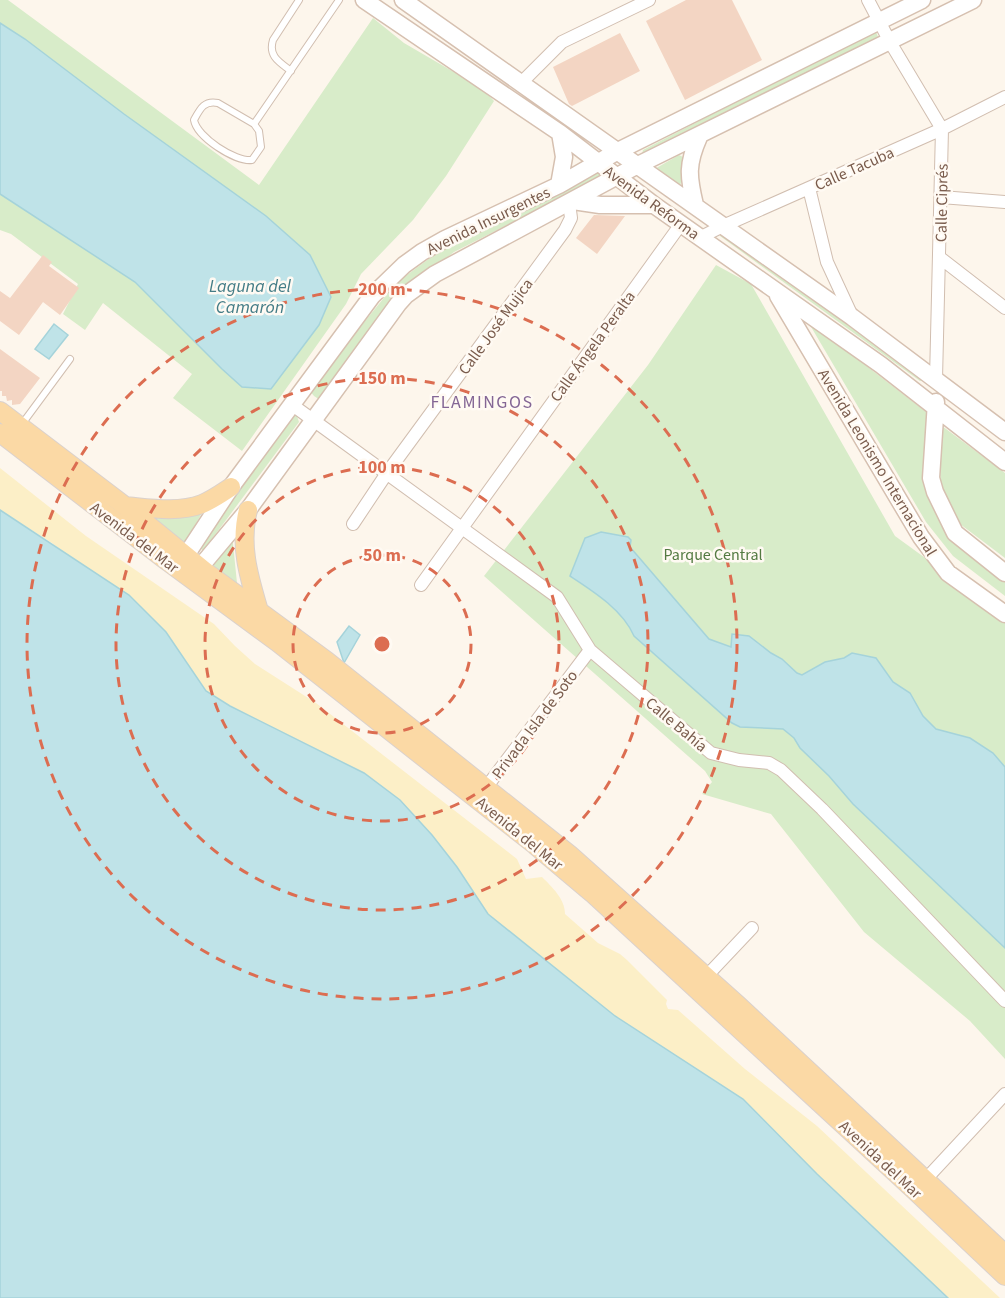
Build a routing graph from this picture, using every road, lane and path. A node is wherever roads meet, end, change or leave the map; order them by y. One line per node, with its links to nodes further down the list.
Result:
1 (298, 0): 13 (lane)
2 (339, 0): 13 (lane)
3 (364, 0): 9 (main road, Avenida Reforma)
4 (403, 0): 12 (main road, Avenida Reforma)
5 (649, 0): 15 (street)
6 (868, 0): 10 (street)
7 (922, 0): 10 (main road, Avenida Insurgentes)
8 (973, 0): 11 (main road, Avenida Insurgentes)
9 (385, 6): 14 (main road, Avenida Reforma)
10 (879, 22): 11 (street); 21 (main road, Avenida Insurgentes)
11 (890, 42): 18 (street); 20 (main road, Avenida Insurgentes)
12 (492, 62): 14 (main road); 15 (main road, Avenida Reforma)
13 (291, 71): 17 (lane)
14 (477, 77): 19 (main road, Avenida Reforma)
15 (522, 82): 21 (main road, Avenida Reforma)
16 (1005, 97): 18 (street, Calle Tacuba)
17 (254, 124): 17 (lane)
18 (942, 129): 26 (street, Calle Tacuba); 27 (street, Calle Ciprés)
19 (560, 133): 22 (main road, Avenida Reforma); 25 (main road)
20 (699, 136): 23 (main road, Avenida Insurgentes); 31 (main road)
21 (618, 151): 22 (main road, Avenida Insurgentes); 23 (main road, Avenida Reforma)
22 (598, 162): 24 (main road, Avenida Reforma); 25 (main road, Avenida Insurgentes)
23 (638, 165): 24 (main road, Avenida Insurgentes); 31 (main road, Avenida Reforma)
24 (616, 177): 28 (main road, Avenida Insurgentes); 30 (main road, Avenida Reforma)
25 (559, 185): 41 (main road, Avenida Insurgentes)
26 (809, 188): 33 (street, Calle Tacuba); 38 (street)
27 (941, 197): 29 (street); 35 (street, Calle Ciprés)
28 (571, 202): 30 (main road); 44 (main road, Avenida Insurgentes); 49 (street, Calle José Mujica)
29 (1005, 202)
30 (654, 205): 32 (main road, Avenida Reforma)
31 (695, 205): 33 (main road, Avenida Reforma)
32 (681, 224): 34 (main road, Avenida Reforma); 54 (street, Calle Ángela Peralta)
33 (723, 226): 34 (street, Calle Tacuba); 38 (main road, Avenida Reforma)
34 (701, 237): 36 (main road, Avenida Reforma)
35 (939, 257): 37 (street); 40 (street, Calle Ciprés)
36 (774, 290): 42 (main road, Avenida Reforma); 59 (main road, Avenida Leonismo Internacional)
37 (1005, 308)
38 (852, 317): 40 (main road, Avenida Reforma)
39 (70, 359): 45 (lane)
40 (936, 379): 42 (main road); 46 (main road, Avenida Reforma)
41 (291, 404): 44 (street, Calle Bahía); 50 (main road, Avenida Insurgentes)
42 (936, 409): 48 (main road, Avenida Reforma); 56 (main road, Avenida Leonismo Internacional)
43 (0, 411): 45 (main road, Avenida del Mar)
44 (314, 419): 49 (street, Calle Bahía); 52 (main road, Avenida Insurgentes)
45 (20, 426): 47 (lane); 51 (main road, Avenida del Mar)
46 (1005, 432)
47 (2, 435): 55 (main road, Avenida del Mar)
48 (1005, 462)
49 (387, 473): 53 (street, Calle José Mujica); 54 (street, Calle Bahía)
50 (231, 487): 51 (main road); 55 (main road, Avenida Insurgentes)
51 (124, 506): 55 (main road, Avenida del Mar)
52 (248, 510): 55 (main road, Avenida Insurgentes); 58 (main road)
53 (353, 524)
54 (461, 527): 57 (street, Calle Ángela Peralta); 60 (street, Calle Bahía)
55 (188, 567): 58 (main road, Avenida del Mar); 61 (main road, Avenida del Mar)
56 (1005, 573)
57 (421, 585)
58 (259, 611): 61 (main road, Avenida del Mar)
59 (1005, 614)
60 (590, 650): 61 (street, Privada Isla de Soto); 64 (street, Calle Bahía)
61 (482, 793): 63 (main road, Avenida del Mar)
62 (752, 928): 63 (street)
63 (700, 983): 66 (main road, Avenida del Mar)
64 (1005, 1001)
65 (1005, 1094): 66 (street)
66 (920, 1184): 67 (main road, Avenida del Mar); 68 (main road, Avenida del Mar)
67 (1005, 1254)
68 (1005, 1276)

